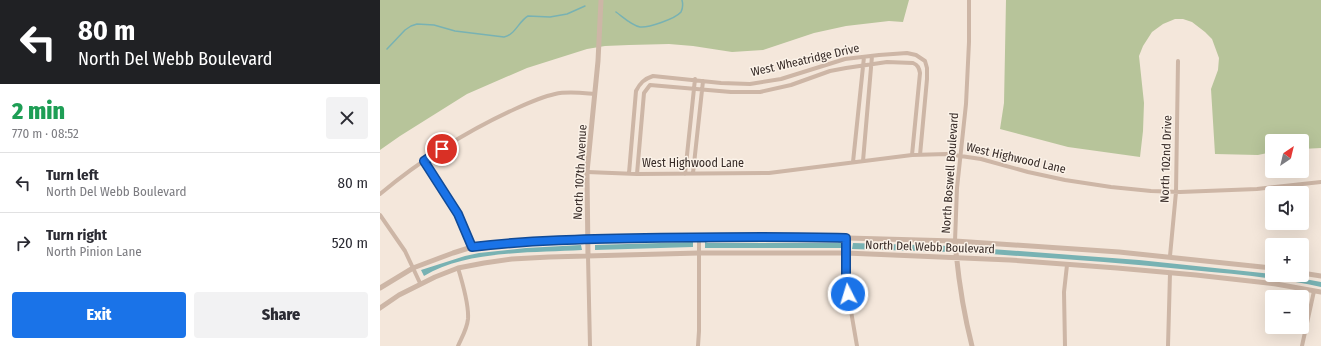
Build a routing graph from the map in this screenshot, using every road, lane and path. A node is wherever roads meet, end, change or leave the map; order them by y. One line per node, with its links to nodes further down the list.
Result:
1 (601, 0): 12 (street, North 107th Avenue)
2 (969, 0): 15 (street, North Boswell Boulevard)
3 (872, 56): 4 (street, West Wheatridge Drive); 6 (street); 14 (street, West Wheatridge Drive)
4 (864, 57): 7 (street); 9 (street, West Wheatridge Drive)
5 (1178, 61): 25 (street, North 102nd Drive)
6 (872, 64): 7 (street, West Wheatridge Drive); 13 (street, West Wheatridge Drive); 17 (street)
7 (863, 66): 11 (street, West Wheatridge Drive); 18 (street)
8 (695, 79): 9 (street, West Wheatridge Drive); 10 (street); 21 (street, West Wheatridge Drive)
9 (703, 80): 11 (street)
10 (694, 88): 11 (street, West Wheatridge Drive); 22 (street, West Wheatridge Drive); 23 (street)
11 (702, 89): 20 (street)
12 (595, 94): 16 (street); 19 (street, North 107th Avenue)
13 (912, 155): 14 (street, West Highwood Lane); 17 (street, West Highwood Lane)
14 (920, 155): 15 (street, West Highwood Lane)
15 (960, 156): 25 (street, West Highwood Lane); 31 (street, North Boswell Boulevard)
16 (424, 161): 26 (street); 32 (street)
17 (863, 161): 18 (street, West Highwood Lane)
18 (853, 162): 20 (street, West Highwood Lane)
19 (588, 172): 21 (street, West Highwood Lane); 29 (street, North 107th Avenue)
20 (693, 173): 23 (street, West Highwood Lane)
21 (629, 174): 22 (street, West Highwood Lane)
22 (637, 174): 23 (street, West Highwood Lane)
23 (685, 174)
24 (1321, 182): 25 (street, West Highwood Lane)
25 (1176, 192): 36 (street, North 102nd Drive)
26 (380, 194)
27 (380, 215): 40 (street)
28 (699, 237): 29 (street, North Del Webb Boulevard); 30 (street, North Del Webb Boulevard); 33 (street)
29 (588, 238): 32 (street, North Del Webb Boulevard); 35 (street, North 107th Avenue)
30 (846, 238): 31 (street, North Del Webb Boulevard); 34 (street)
31 (955, 241): 36 (street, North Del Webb Boulevard); 37 (street, North Boswell Boulevard)
32 (472, 247): 40 (street, North Del Webb Boulevard)
33 (698, 253): 34 (street, North Del Webb Boulevard); 35 (street, North Del Webb Boulevard); 54 (street)
34 (846, 254): 37 (street, North Del Webb Boulevard); 55 (street)
35 (588, 256): 41 (street, North Del Webb Boulevard); 53 (street, North 107th Avenue)
36 (1170, 256): 39 (street, North Del Webb Boulevard)
37 (956, 258): 38 (street, North Del Webb Boulevard); 56 (street, North Boswell Boulevard)
38 (1067, 265): 42 (street, North Del Webb Boulevard); 57 (street)
39 (1265, 267)
40 (413, 268): 45 (street); 46 (street, North Del Webb Boulevard)
41 (458, 268): 45 (street, North Del Webb Boulevard); 52 (street)
42 (1170, 273): 47 (street, North Del Webb Boulevard); 58 (street)
43 (1309, 274): 44 (street)
44 (1321, 276)
45 (420, 284): 50 (street, North Del Webb Boulevard)
46 (380, 288)
47 (1314, 291): 48 (street, North Del Webb Boulevard); 59 (street)
48 (1321, 292)
49 (380, 300): 50 (street)
50 (387, 303): 51 (street, North Del Webb Boulevard)
51 (380, 308)
52 (458, 346)
53 (590, 346)
54 (698, 346)
55 (857, 346)
56 (972, 346)
57 (1064, 346)
58 (1168, 346)
59 (1302, 346)

